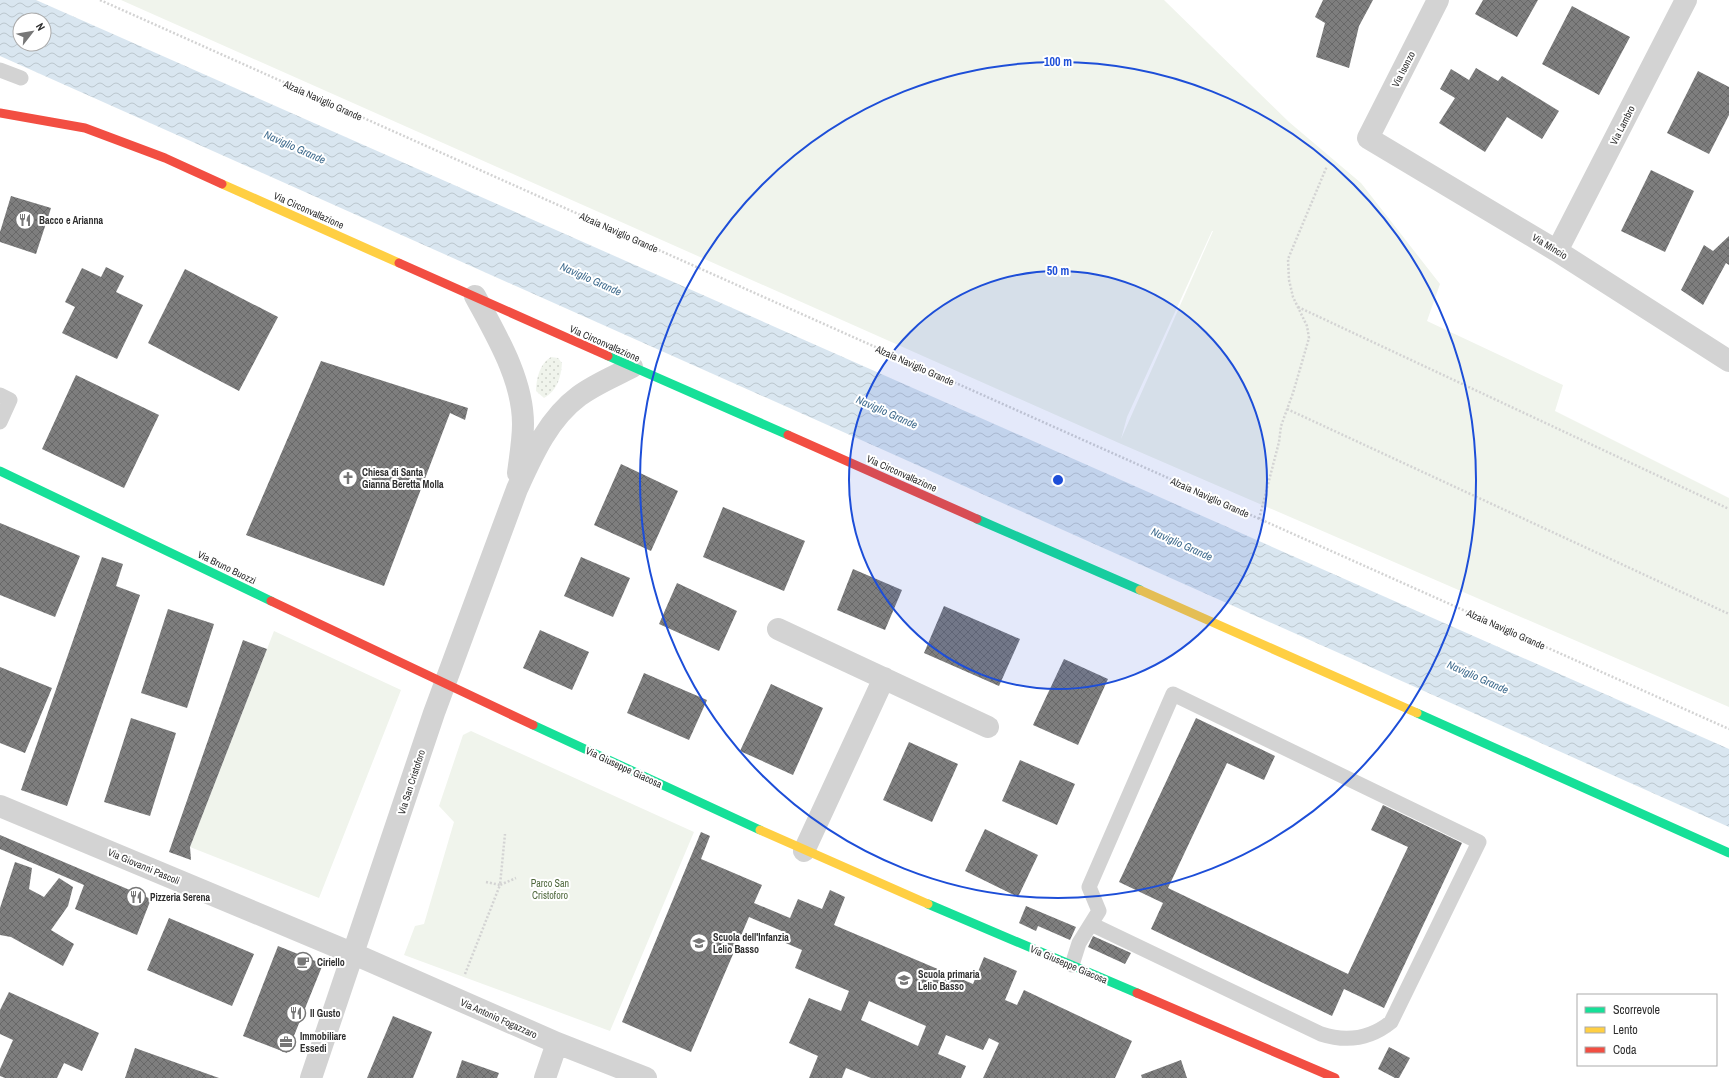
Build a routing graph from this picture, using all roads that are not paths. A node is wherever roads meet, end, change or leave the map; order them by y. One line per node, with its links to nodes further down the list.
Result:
1 (1438, 0): 6 (street, Via Isonzo)
2 (1686, 0): 7 (street, Via Lambro)
3 (0, 70): 4 (lane)
4 (21, 78)
5 (0, 113): 8 (main road, Via Circonvallazione)
6 (1368, 138): 7 (street, Via Mincio)
7 (1557, 250): 9 (street, Via Mincio)
8 (475, 296): 10 (main road, Via Circonvallazione); 14 (street)
9 (1729, 361)
10 (632, 367): 14 (street); 21 (main road, Via Circonvallazione)
11 (0, 396): 12 (lane)
12 (0, 422)
13 (0, 471): 17 (main road, Via Bruno Buozzi)
14 (517, 489): 17 (street, Via San Cristoforo)
15 (778, 629): 16 (street)
16 (884, 678): 18 (street); 20 (street)
17 (445, 684): 20 (main road, Via Giuseppe Giacosa); 23 (street, Via San Cristoforo)
18 (988, 727)
19 (0, 806): 23 (street, Via Giovanni Pascoli)
20 (804, 851): 24 (main road, Via Giuseppe Giacosa)
21 (1729, 853)
22 (1091, 924): 22 (lane); 24 (lane)
23 (354, 954): 25 (street, Via Antonio Fogazzaro); 26 (street, Via San Cristoforo)
24 (1072, 965): 29 (main road, Via Giuseppe Giacosa)
25 (557, 1043): 27 (street); 28 (street, Via Antonio Fogazzaro)
26 (311, 1078)
27 (545, 1078)
28 (646, 1078)
29 (1335, 1078)

